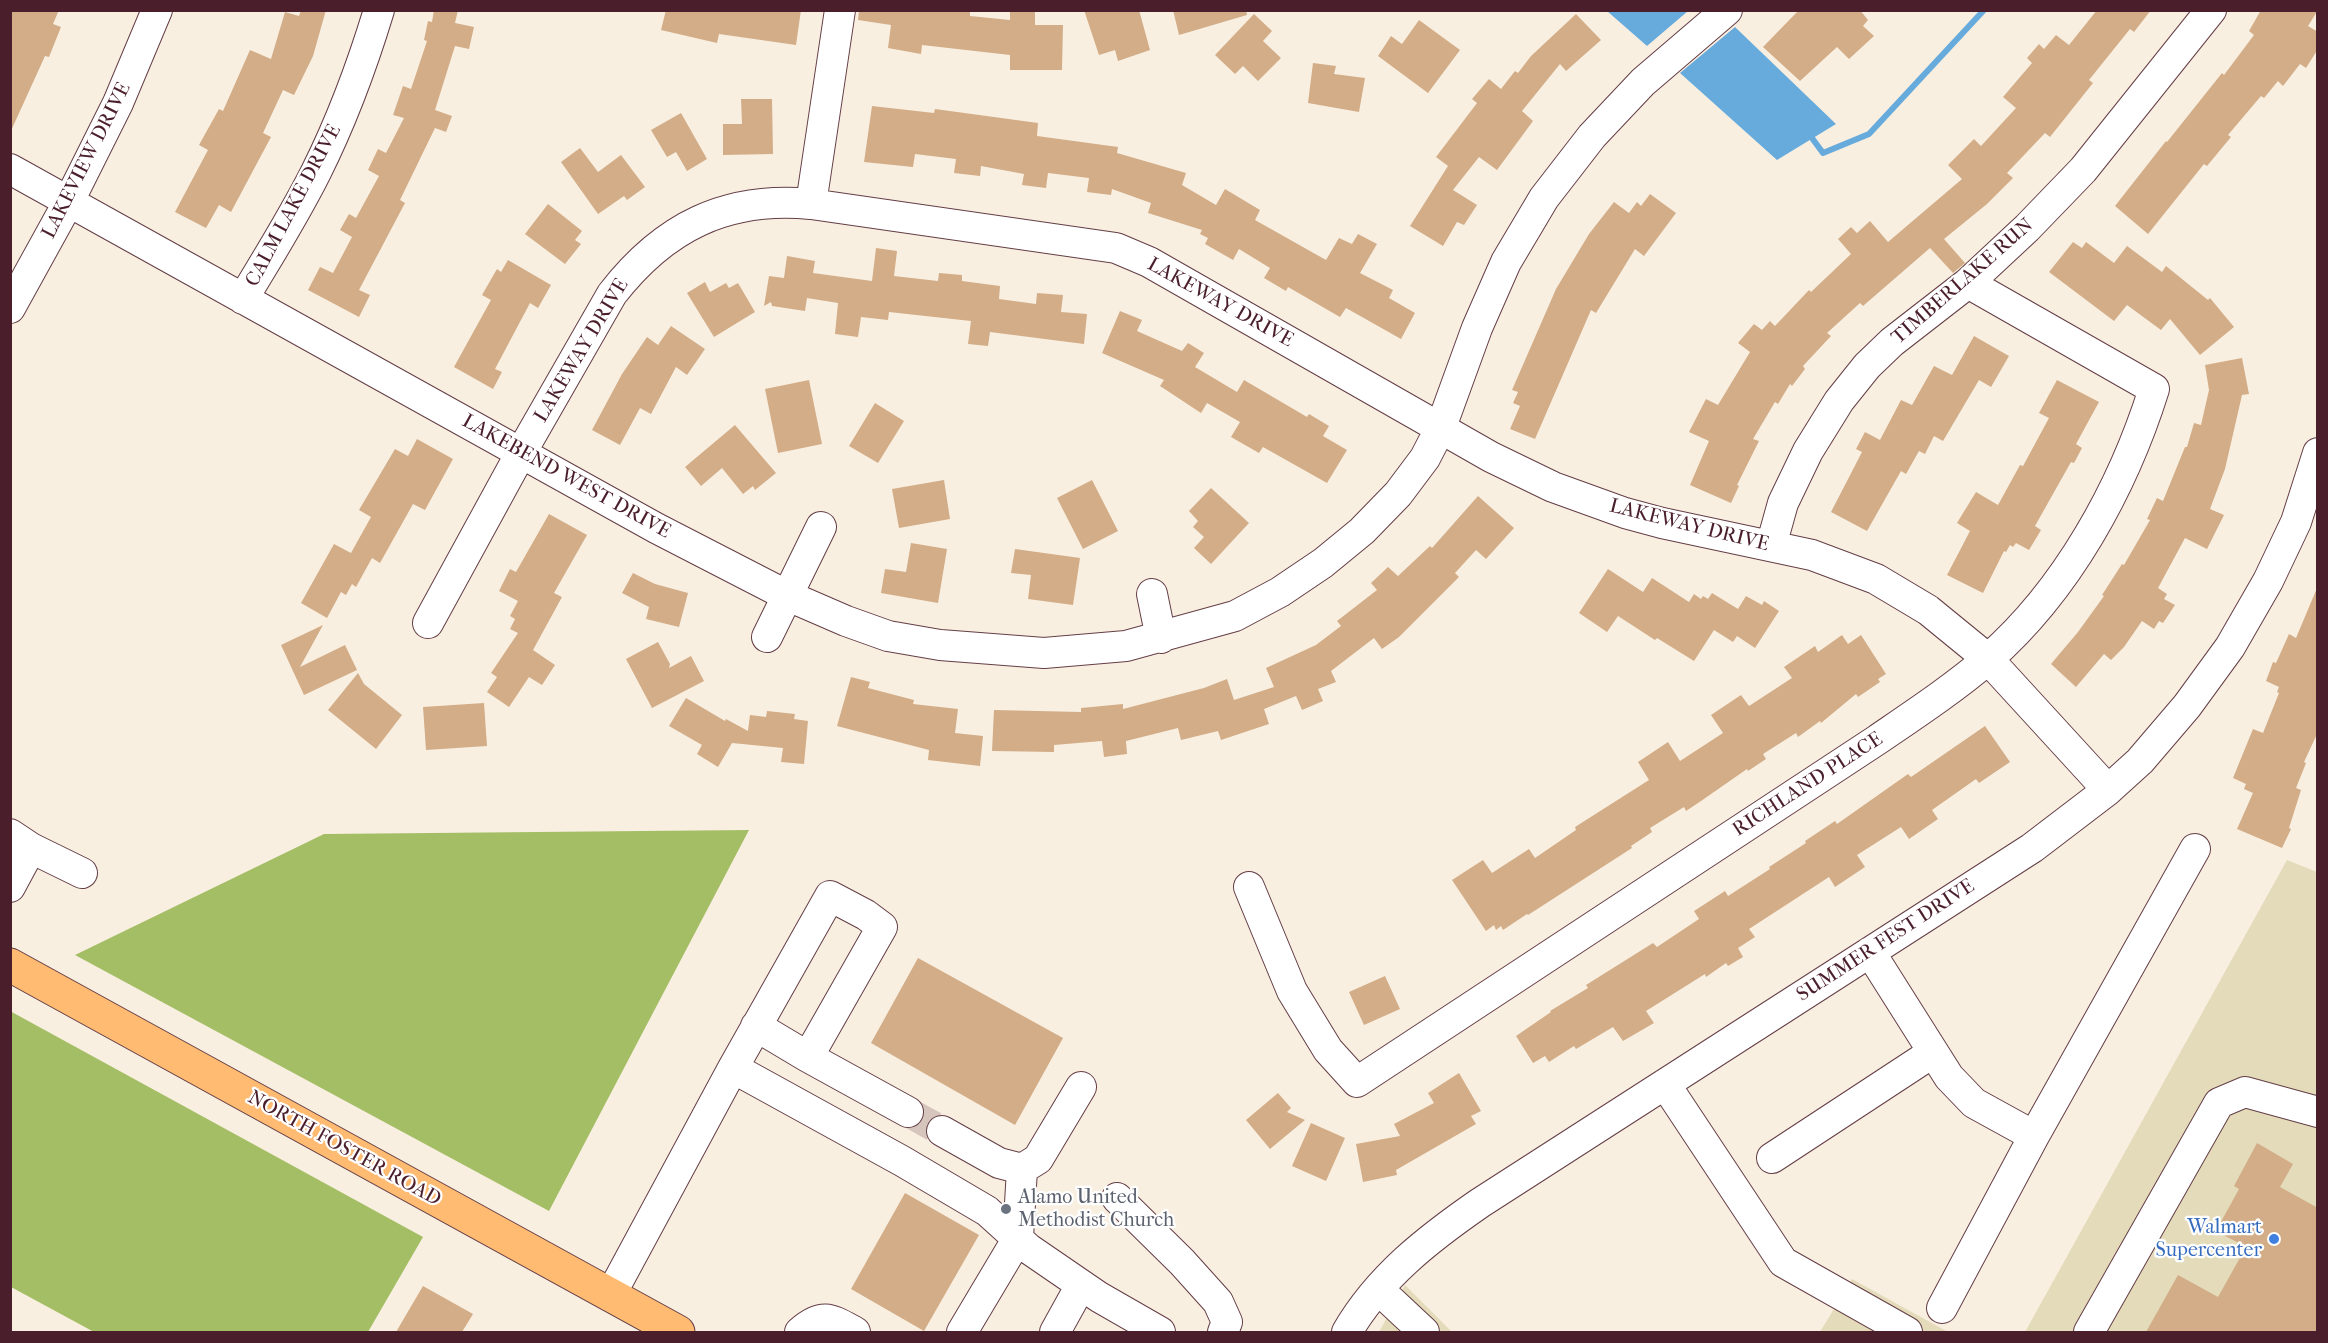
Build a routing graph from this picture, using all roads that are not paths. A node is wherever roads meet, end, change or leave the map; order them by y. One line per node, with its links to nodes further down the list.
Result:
1 (157, 10): 7 (street, LAKEVIEW DRIVE)
2 (379, 10): 11 (street, CALM LAKE DRIVE)
3 (840, 10): 8 (street)
4 (1726, 10): 12 (street, LAKEBEND WEST DRIVE)
5 (2211, 10): 9 (street, TIMBERLAKE RUN)
6 (10, 169): 7 (street, LAKEBEND WEST DRIVE)
7 (69, 201): 10 (street, LAKEVIEW DRIVE); 11 (street, LAKEBEND WEST DRIVE)
8 (812, 204): 12 (street, LAKEWAY DRIVE); 13 (street, LAKEWAY DRIVE)
9 (1968, 283): 16 (street, TIMBERLAKE RUN); 22 (street, RICHLAND PLACE)
10 (14, 294)
11 (243, 299): 13 (street, LAKEBEND WEST DRIVE)
12 (1441, 427): 16 (street, LAKEWAY DRIVE); 21 (street, LAKEBEND WEST DRIVE)
13 (522, 451): 18 (street, LAKEBEND WEST DRIVE); 19 (street, LAKEWAY DRIVE)
14 (2318, 453): 23 (street, SUMMER FEST DRIVE)
15 (821, 527): 18 (street)
16 (1771, 546): 22 (street, LAKEWAY DRIVE)
17 (1152, 594): 21 (street)
18 (786, 595): 20 (street); 21 (street, LAKEBEND WEST DRIVE)
19 (428, 623)
20 (767, 637)
21 (1161, 638)
22 (1988, 658): 23 (street, LAKEWAY DRIVE); 28 (street, RICHLAND PLACE)
23 (2108, 790): 29 (street, SUMMER FEST DRIVE)
24 (21, 841): 26 (street); 27 (street)
25 (2195, 849): 40 (street)
26 (82, 873)
27 (10, 887)
28 (1250, 887)
29 (1870, 952): 32 (street); 35 (street, SUMMER FEST DRIVE)
30 (10, 965): 47 (main road, NORTH FOSTER ROAD)
31 (756, 1026): 33 (street); 33 (street); 34 (street)
32 (1932, 1053): 40 (street); 41 (street)
33 (807, 1057): 37 (street)
34 (733, 1068): 44 (street); 47 (street)
35 (1665, 1084): 46 (street, SUMMER FEST DRIVE); 58 (street)
36 (1081, 1088): 42 (street)
37 (908, 1112)
38 (2318, 1112): 59 (street)
39 (942, 1131): 42 (street)
40 (2034, 1136): 48 (street)
41 (1772, 1158)
42 (1022, 1168): 44 (street)
43 (1117, 1198): 55 (street)
44 (1018, 1238): 45 (street); 52 (street)
45 (1081, 1285): 53 (street); 54 (street)
46 (1378, 1289): 56 (street, SUMMER FEST DRIVE); 57 (street)
47 (610, 1296): 49 (main road, NORTH FOSTER ROAD)
48 (1942, 1308)
49 (678, 1332)
50 (800, 1332): 51 (street)
51 (855, 1332)
52 (962, 1332)
53 (1055, 1332)
54 (1160, 1332)
55 (1223, 1332)
56 (1347, 1332)
57 (1424, 1332)
58 (1907, 1332)
59 (2089, 1332)

